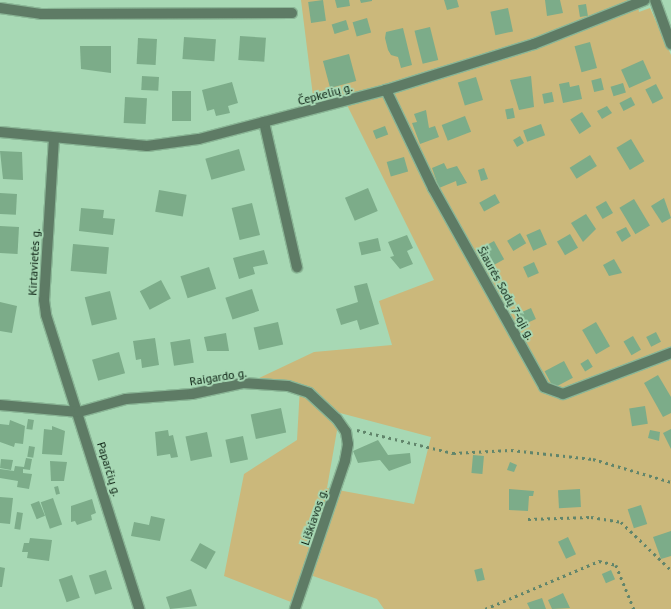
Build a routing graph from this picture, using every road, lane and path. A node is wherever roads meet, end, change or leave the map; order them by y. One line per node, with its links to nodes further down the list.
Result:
1 (645, 0): 6 (street, Čepkelių g.)
2 (655, 0): 5 (street)
3 (0, 8): 4 (street)
4 (292, 13)
5 (671, 44)
6 (386, 90): 7 (street, Čepkelių g.); 11 (street, Šiaurės Sodų 7-oji g.)
7 (264, 122): 9 (street, Čepkelių g.); 10 (street)
8 (0, 132): 9 (street, Čepkelių g.)
9 (54, 138): 13 (street, Kirtavietės g.)
10 (297, 267)
11 (671, 353)
12 (0, 404): 13 (street)
13 (79, 412): 14 (street, Raigardo g.); 18 (street, Paparčių g.)
14 (346, 432): 15 (path); 19 (street, Liškiavos g.)
15 (671, 482)
16 (528, 519): 17 (path)
17 (671, 570)
18 (139, 609)
19 (295, 609)
20 (485, 609): 21 (path)
21 (634, 609)

